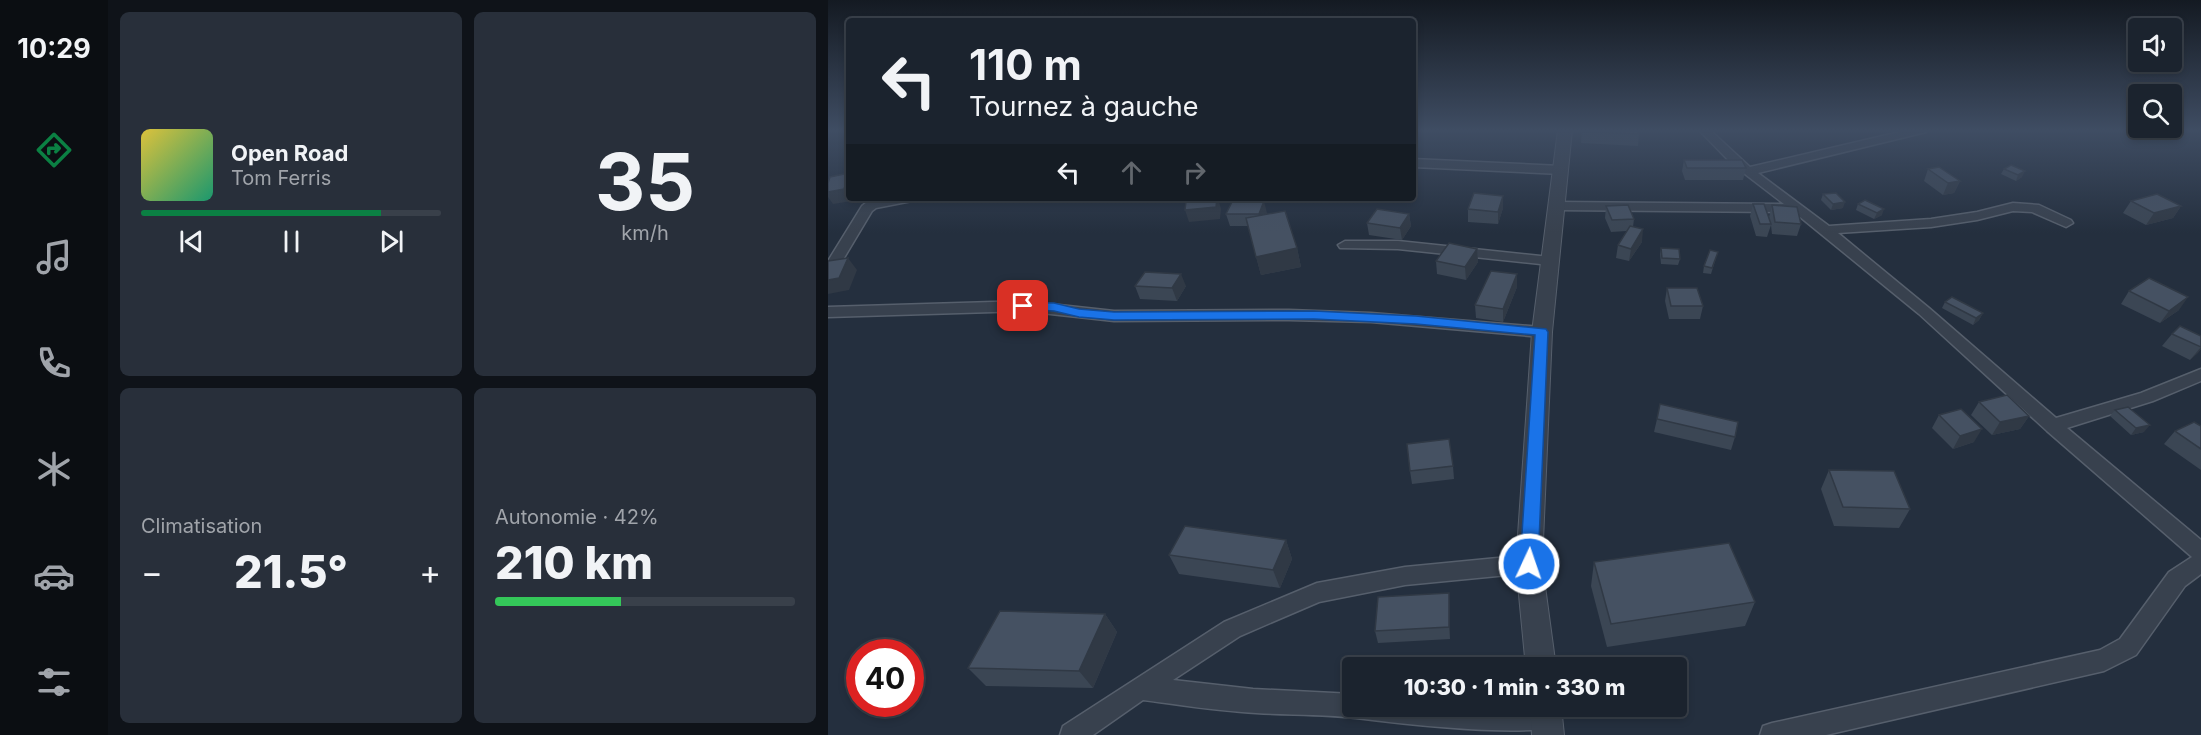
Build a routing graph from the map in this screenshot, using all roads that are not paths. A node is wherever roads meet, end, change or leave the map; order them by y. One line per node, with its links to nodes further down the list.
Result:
1 (1440, 164): 5 (street)
2 (1562, 164): 5 (street)
3 (1742, 164): 6 (street)
4 (1777, 164): 6 (street)
5 (1561, 170): 8 (street)
6 (1749, 171): 9 (street)
7 (893, 201): 14 (street)
8 (1557, 206): 9 (street); 13 (street)
9 (1798, 208): 11 (street)
10 (2066, 223): 11 (street)
11 (1826, 230): 18 (street)
12 (1346, 245): 13 (street)
13 (1550, 261): 16 (street)
14 (828, 273)
15 (828, 312): 16 (street)
16 (1542, 332): 21 (street)
17 (2201, 375): 18 (street)
18 (2053, 426): 19 (street)
19 (2201, 552)
20 (2201, 562): 28 (street)
21 (1529, 564): 22 (street); 23 (street)
22 (1540, 657)
23 (1140, 688): 24 (street); 27 (street)
24 (1342, 705)
25 (1427, 717): 26 (street)
26 (1546, 720)
27 (1072, 735)
28 (1772, 735)

